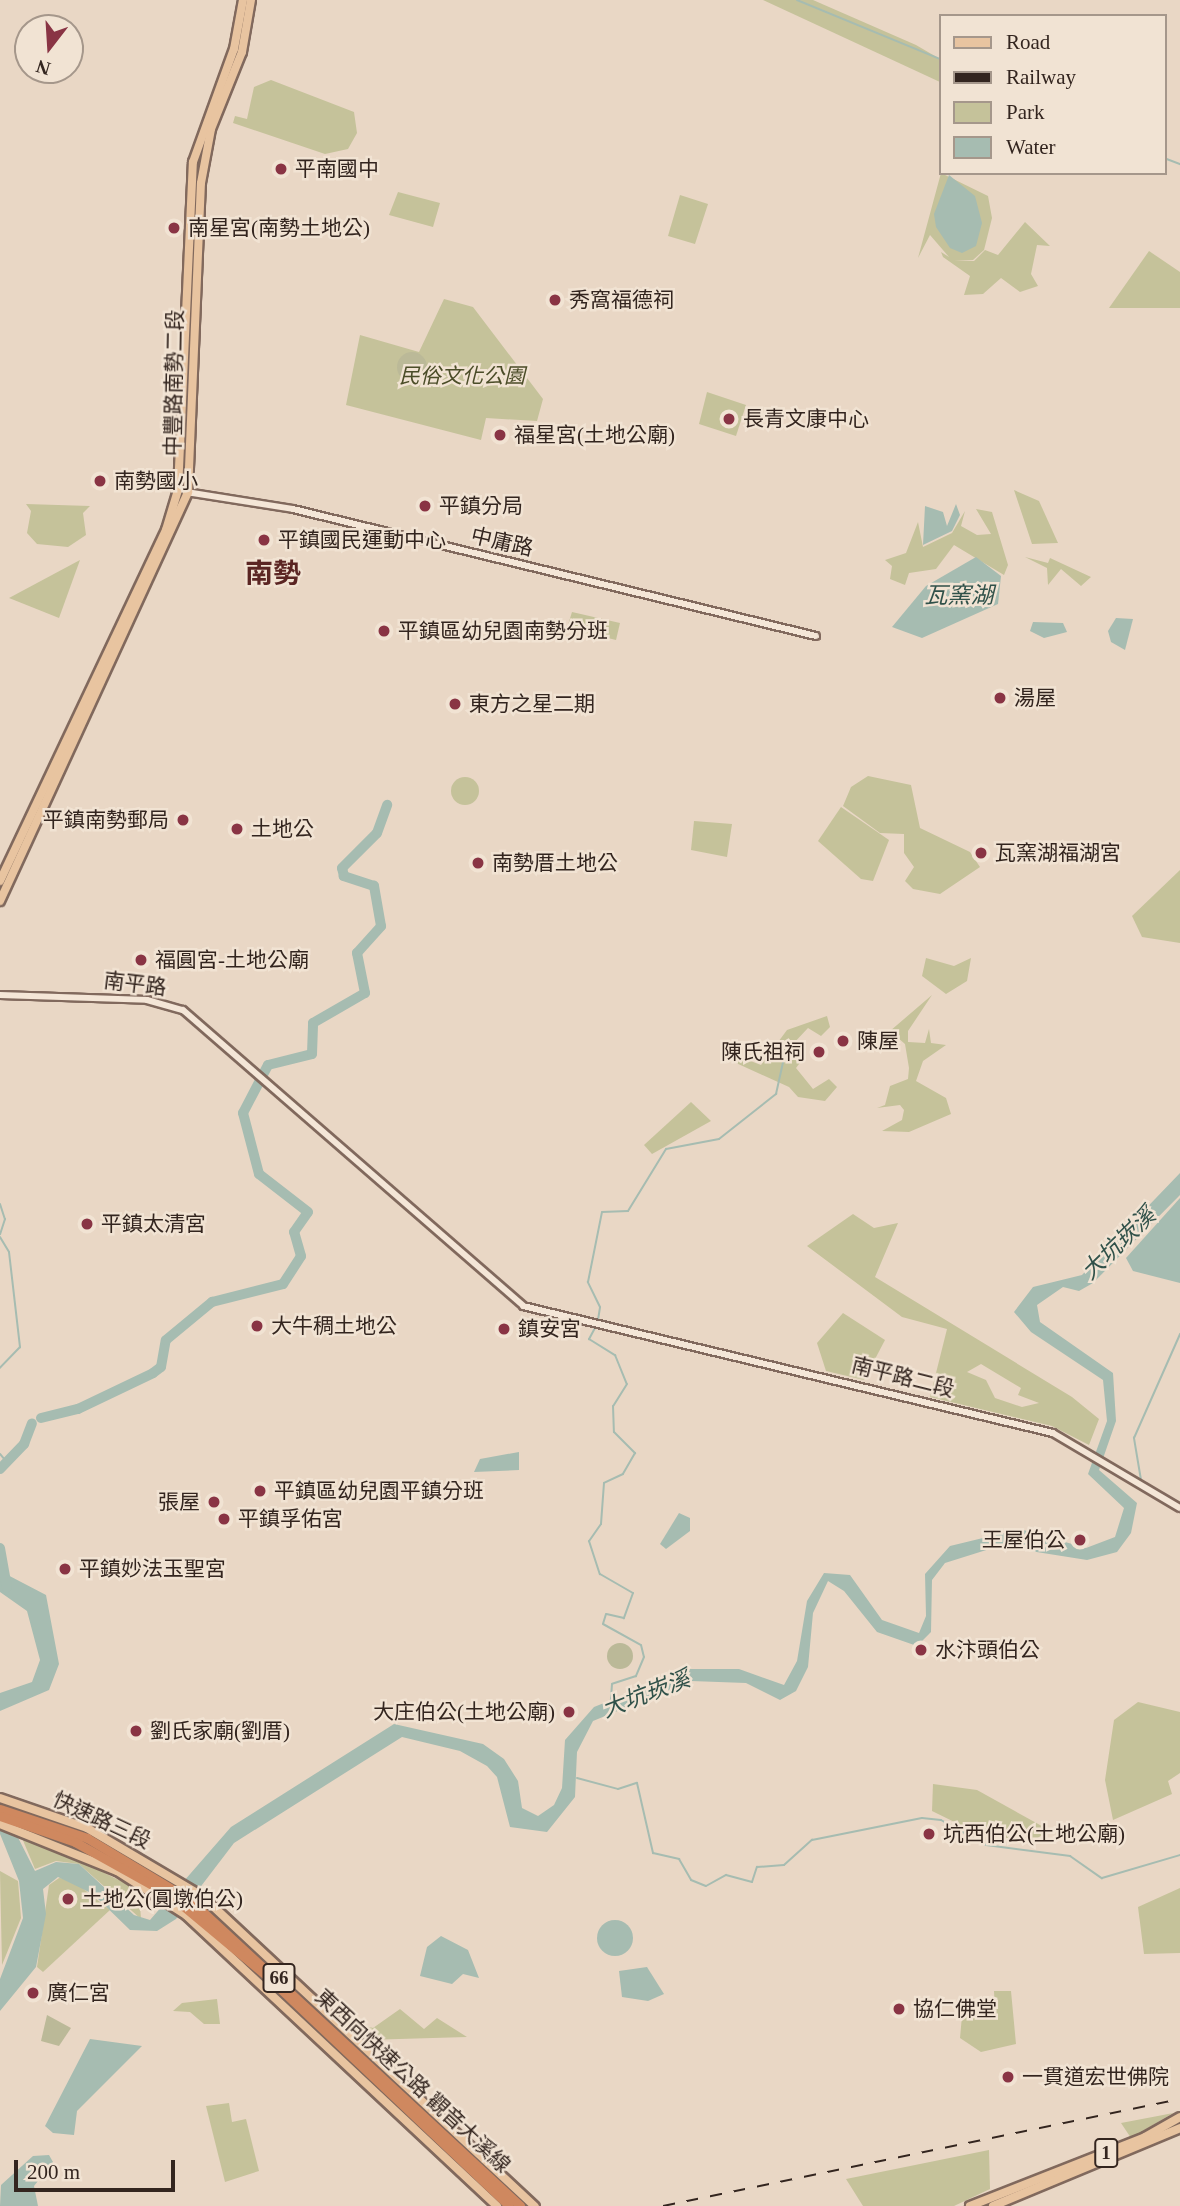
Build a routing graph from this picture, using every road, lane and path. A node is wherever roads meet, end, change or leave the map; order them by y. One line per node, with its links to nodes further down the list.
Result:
1 (243, 0): 3 (main road, 中豐路南勢二段)
2 (251, 0): 4 (main road, 中豐路南勢二段)
3 (178, 490): 4 (street, 中庸路); 6 (main road, 中豐路南勢二段)
4 (188, 492): 5 (street, 中庸路); 7 (main road, 中豐路南勢二段)
5 (816, 636)
6 (0, 881)
7 (0, 901)
8 (0, 995): 9 (street, 南平路)
9 (442, 1235): 10 (street, 南平路二段)
10 (1180, 1508)
11 (1, 1802): 18 (highway, 東西向快速公路 觀音大溪線 / 66); 19 (main road, 快速路三段 / 66)
12 (0, 1816): 17 (highway, 東西向快速公路 觀音大溪線 / 66)
13 (0, 1824): 16 (main road, 快速路三段 / 66)
14 (1180, 2117): 20 (main road, 1)
15 (1180, 2128): 21 (main road, 1)
16 (497, 2206)
17 (509, 2206)
18 (520, 2206)
19 (535, 2206)
20 (970, 2206)
21 (993, 2206)

